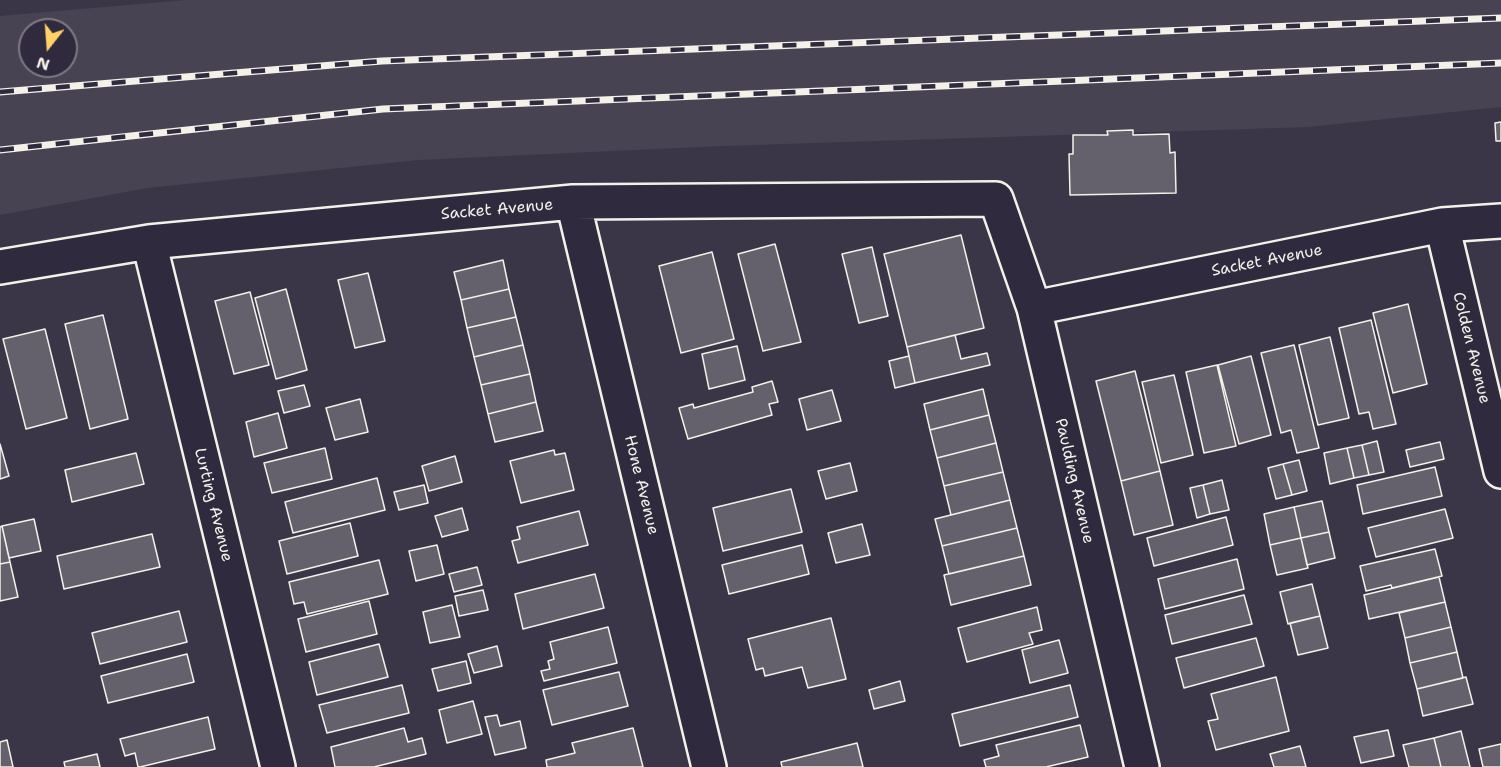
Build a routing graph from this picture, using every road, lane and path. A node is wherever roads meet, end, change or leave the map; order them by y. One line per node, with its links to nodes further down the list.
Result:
1 (996, 199): 2 (street, Sacket Avenue); 7 (street, Paulding Avenue)
2 (573, 202): 5 (street, Sacket Avenue); 10 (street, Hone Avenue)
3 (1501, 221): 4 (street, Sacket Avenue)
4 (1442, 225): 7 (street, Sacket Avenue); 8 (street, Colden Avenue)
5 (149, 242): 6 (street, Sacket Avenue); 9 (street, Lurting Avenue)
6 (0, 267)
7 (1034, 308): 11 (street, Paulding Avenue)
8 (1501, 471)
9 (278, 767)
10 (709, 767)
11 (1142, 767)

